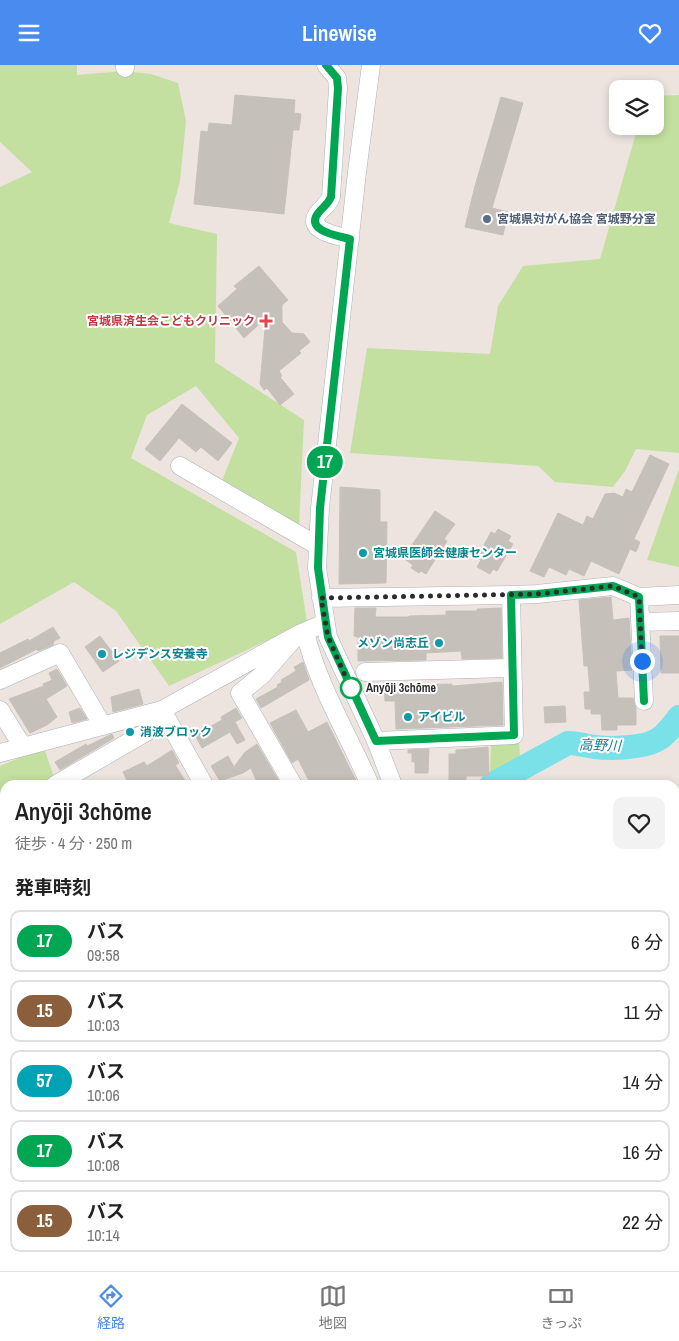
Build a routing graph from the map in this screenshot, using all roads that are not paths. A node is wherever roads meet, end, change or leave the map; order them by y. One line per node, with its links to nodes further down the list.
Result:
1 (326, 65): 3 (street)
2 (371, 65): 3 (street)
3 (350, 239): 5 (street)
4 (180, 466): 5 (street)
5 (318, 546): 9 (street)
6 (511, 595): 8 (street); 9 (street); 14 (street)
7 (679, 595): 8 (street)
8 (639, 597): 11 (street)
9 (321, 598): 12 (street)
10 (679, 621): 11 (street)
11 (640, 622): 17 (street)
12 (325, 623): 13 (street); 21 (street)
13 (301, 634): 19 (street); 26 (street); 27 (street)
14 (512, 668): 15 (street); 21 (street)
15 (365, 672)
16 (0, 680): 20 (street)
17 (644, 701)
18 (0, 710): 22 (street)
19 (165, 715): 20 (street); 24 (street); 25 (street)
20 (103, 726): 22 (street)
21 (376, 741): 28 (street)
22 (23, 747): 23 (street)
23 (0, 753)
24 (63, 780)
25 (201, 780)
26 (290, 780)
27 (368, 780)
28 (391, 780)

